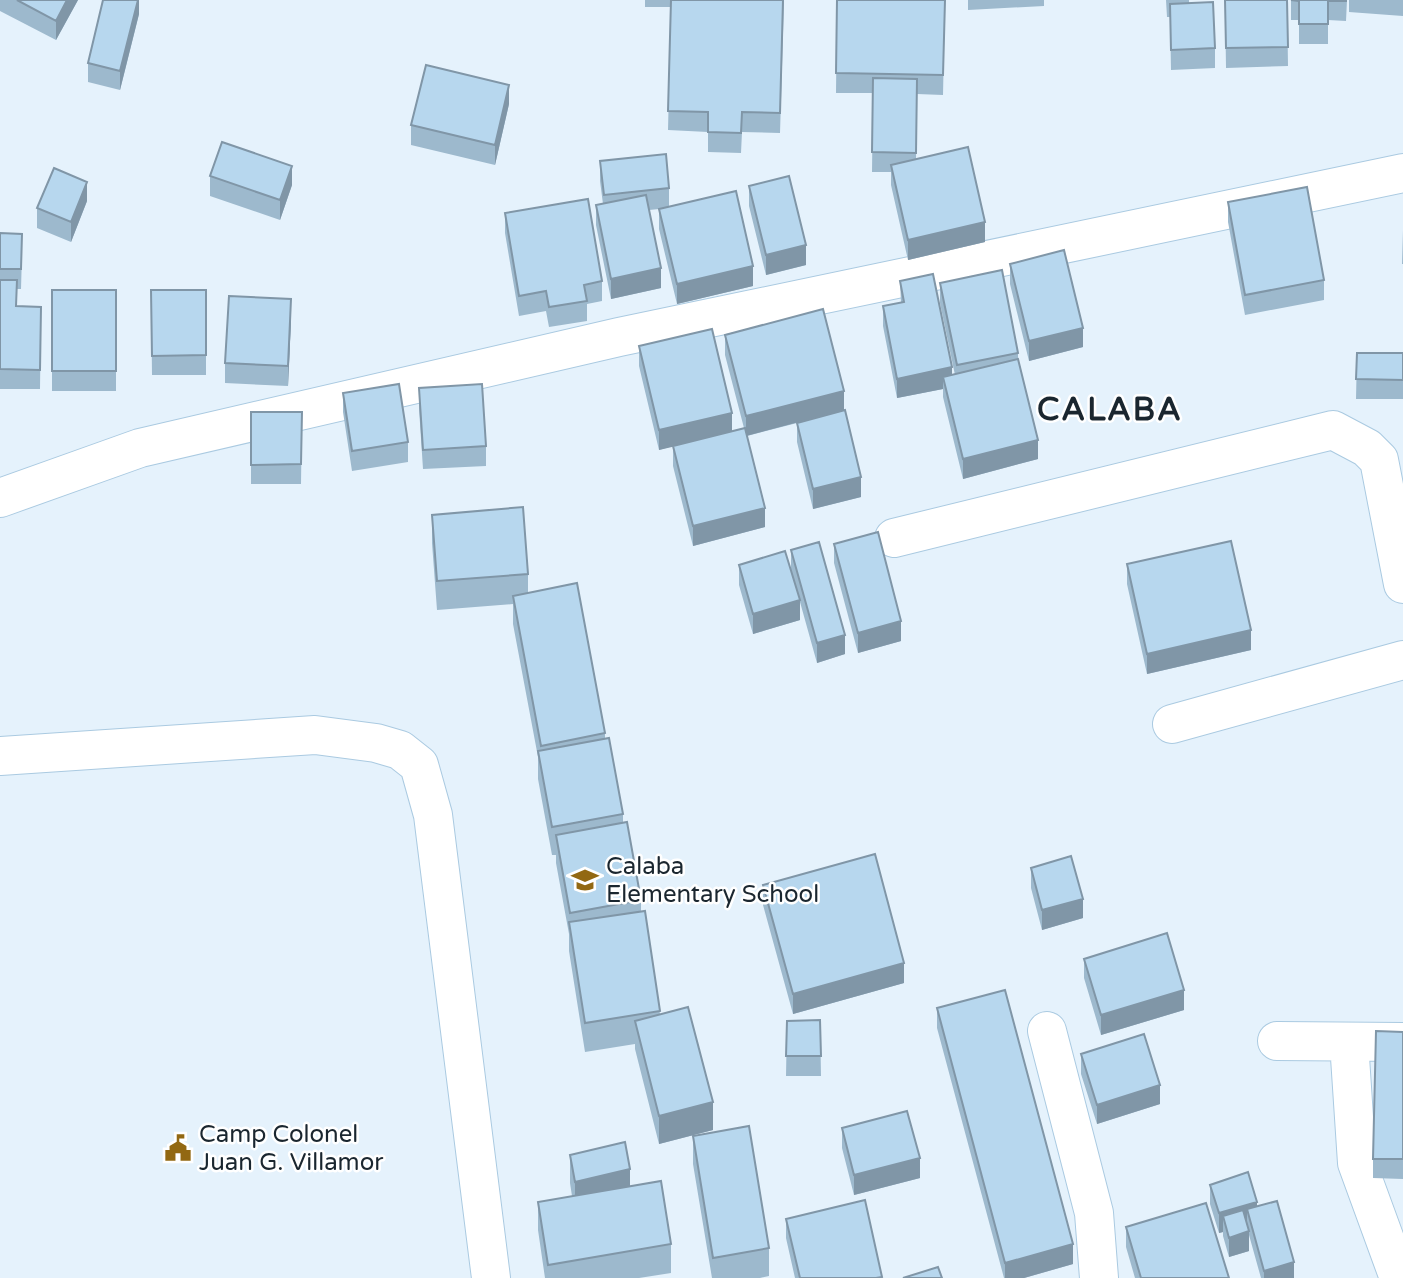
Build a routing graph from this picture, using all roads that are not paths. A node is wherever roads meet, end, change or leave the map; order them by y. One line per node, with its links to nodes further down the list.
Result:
1 (1403, 173): 2 (street)
2 (0, 498)
3 (894, 538): 4 (street)
4 (1403, 584)
5 (1403, 660): 6 (street)
6 (1172, 724)
7 (0, 756): 12 (street)
8 (1047, 1031): 13 (street)
9 (1277, 1041): 10 (street)
10 (1349, 1042): 11 (street); 14 (street)
11 (1403, 1042)
12 (491, 1278)
13 (1099, 1278)
14 (1399, 1278)

